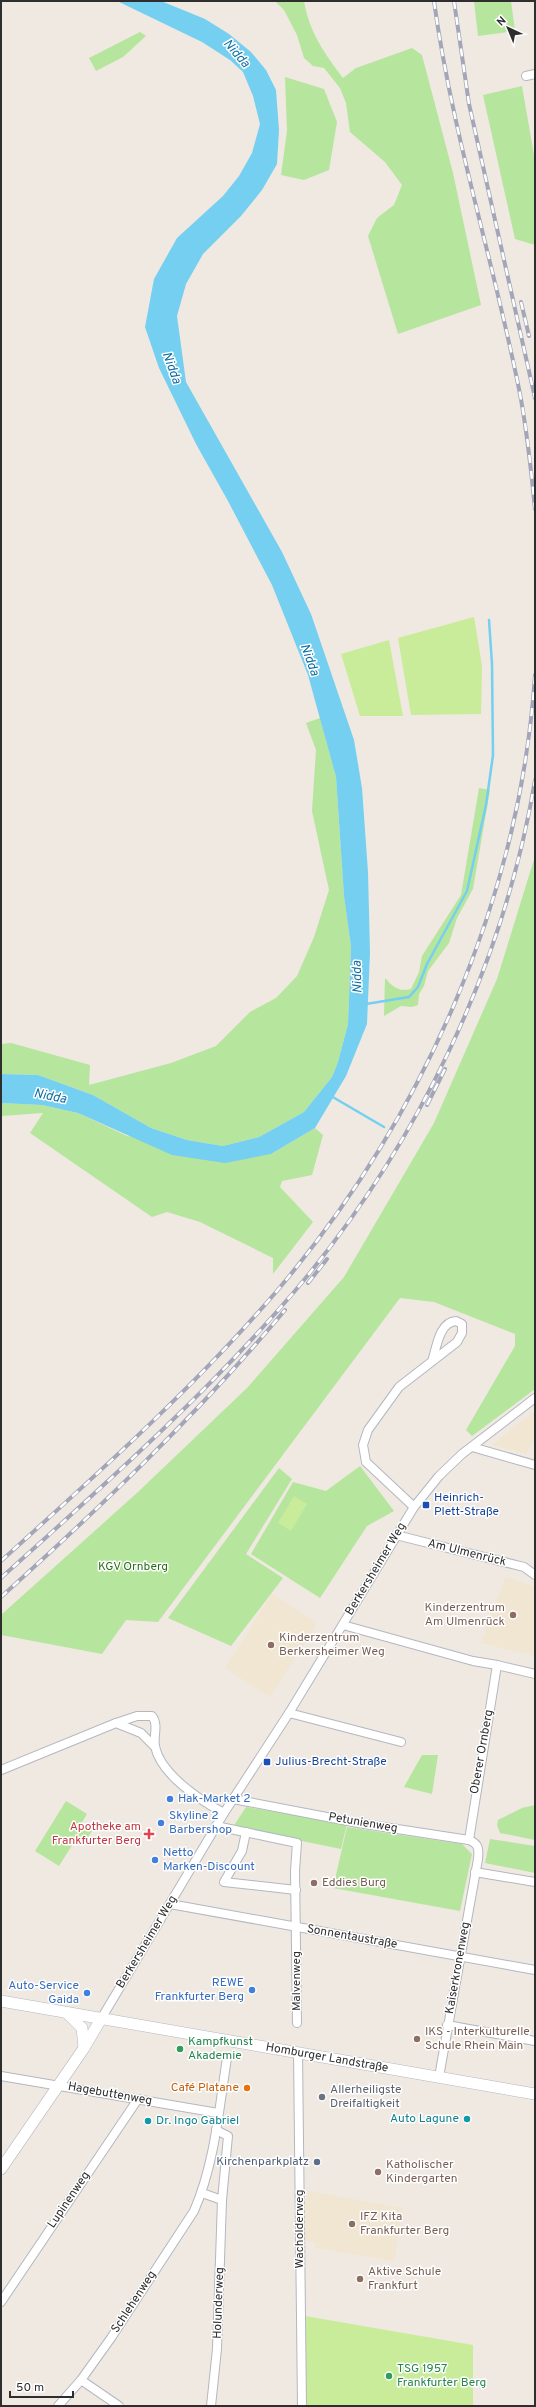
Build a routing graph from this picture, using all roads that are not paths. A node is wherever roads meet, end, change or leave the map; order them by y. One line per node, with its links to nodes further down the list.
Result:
1 (535, 74): 2 (street)
2 (526, 76)
3 (433, 1358): 3 (street); 7 (street)
4 (535, 1398): 5 (street, Berkersheimer Weg)
5 (472, 1447): 6 (street); 7 (street, Berkersheimer Weg)
6 (535, 1465)
7 (414, 1507): 8 (street, Berkersheimer Weg)
8 (396, 1535): 9 (street, Am Ulmenrück); 10 (street, Berkersheimer Weg)
9 (535, 1575)
10 (343, 1624): 11 (street); 13 (street, Berkersheimer Weg)
11 (497, 1665): 12 (street); 22 (street, Oberer Ornberg)
12 (535, 1674)
13 (289, 1713): 15 (street); 18 (street, Berkersheimer Weg)
14 (116, 1723): 16 (street); 16 (street); 17 (street)
15 (401, 1742)
16 (155, 1746): 19 (street)
17 (1, 1770)
18 (233, 1799): 19 (street, Berkersheimer Weg); 22 (street, Petunienweg)
19 (224, 1813): 20 (street, Berkersheimer Weg)
20 (216, 1826): 21 (street, Malvenweg); 26 (street, Berkersheimer Weg)
21 (246, 1832): 25 (street, Malvenweg); 25 (street)
22 (469, 1840): 23 (street, Kaiserkronenweg)
23 (475, 1872): 24 (street); 28 (street, Kaiserkronenweg)
24 (535, 1882)
25 (296, 1890): 27 (street, Malvenweg)
26 (170, 1904): 27 (street, Sonnentaustraße); 32 (street, Berkersheimer Weg)
27 (296, 1927): 28 (street, Sonnentaustraße); 33 (street, Malvenweg)
28 (459, 1957): 29 (street, Sonnentaustraße); 34 (street, Kaiserkronenweg)
29 (535, 1970)
30 (1, 2001): 31 (street, Homburger Landstraße)
31 (66, 2013): 32 (street, Homburger Landstraße); 36 (street)
32 (101, 2019): 36 (street, Berkersheimer Weg); 37 (street, Homburger Landstraße)
33 (297, 2023)
34 (448, 2025): 35 (street); 40 (street, Kaiserkronenweg)
35 (535, 2041)
36 (84, 2048): 41 (street, Berkersheimer Weg)
37 (298, 2052): 40 (street, Homburger Landstraße); 54 (street, Wacholderweg)
38 (227, 2058): 44 (street)
39 (1, 2076): 41 (street, Hagebuttenweg)
40 (439, 2078): 42 (street, Homburger Landstraße)
41 (58, 2086): 43 (street, Hagebuttenweg); 46 (street, Berkersheimer Weg)
42 (535, 2094)
43 (138, 2099): 44 (street, Hagebuttenweg); 49 (street, Lupinenweg)
44 (218, 2113): 45 (street)
45 (216, 2130): 47 (street); 48 (street, Holunderweg)
46 (1, 2169)
47 (202, 2193): 48 (street); 50 (street, Schlehenweg)
48 (222, 2200): 53 (street, Holunderweg)
49 (1, 2302)
50 (81, 2380): 51 (street, Schlehenweg); 52 (street)
51 (58, 2406)
52 (119, 2406)
53 (211, 2406)
54 (302, 2406)

